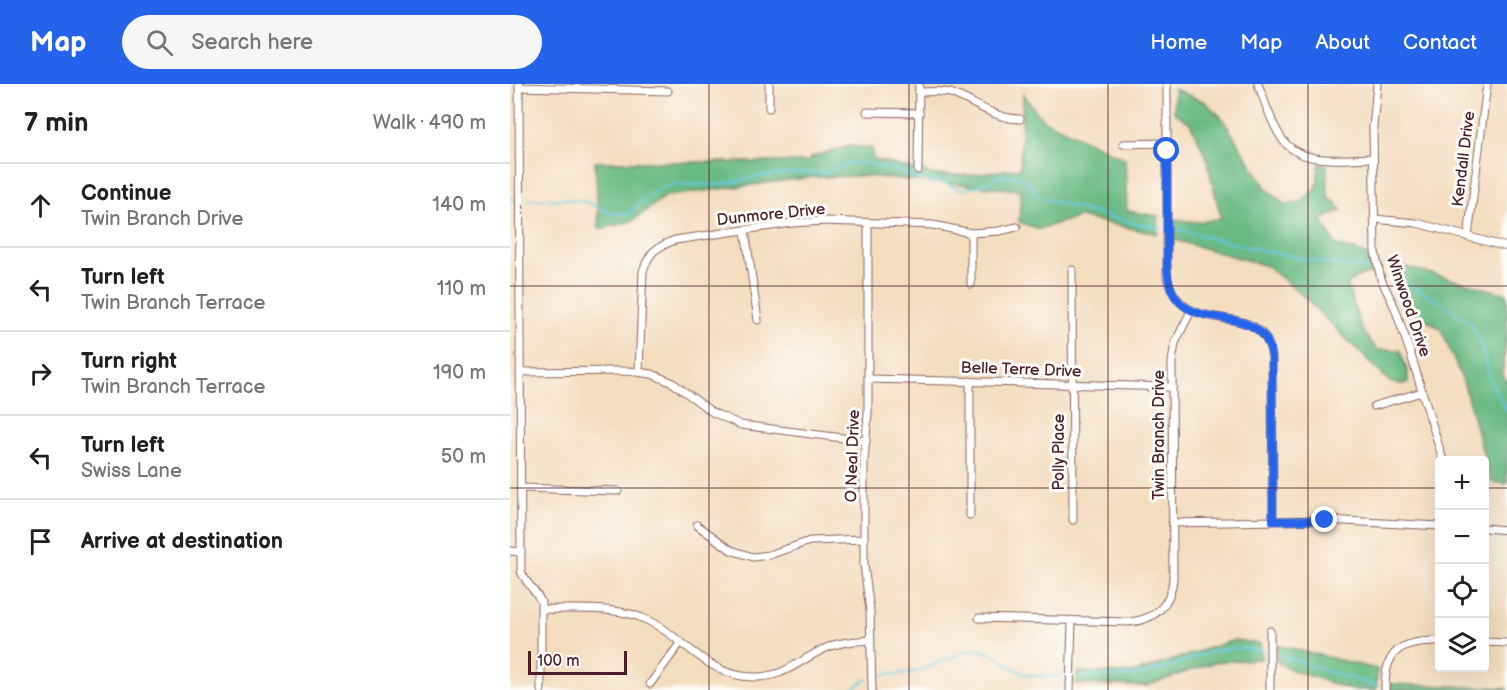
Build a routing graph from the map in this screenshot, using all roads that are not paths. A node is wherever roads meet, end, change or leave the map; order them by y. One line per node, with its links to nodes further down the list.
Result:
1 (769, 84): 11 (street)
2 (1167, 84): 16 (street)
3 (1258, 84): 17 (street)
4 (1377, 84): 17 (street, Winwood Drive)
5 (1487, 84): 24 (street, Kendall Drive)
6 (519, 85): 8 (street); 10 (street)
7 (919, 88): 13 (street); 14 (street)
8 (668, 91)
9 (510, 102): 10 (street)
10 (519, 102): 30 (street)
11 (770, 108)
12 (867, 112): 13 (street)
13 (919, 113): 18 (street)
14 (1020, 118)
15 (1124, 144): 16 (street)
16 (1166, 144): 28 (street)
17 (1373, 158): 19 (street, Winwood Drive)
18 (918, 170)
19 (1374, 219): 24 (street); 36 (street, Winwood Drive)
20 (868, 222): 22 (street, Dunmore Drive); 23 (street, Dunmore Drive); 32 (street, O Neal Drive)
21 (1017, 227): 23 (street, Dunmore Drive)
22 (745, 230): 29 (street); 31 (street, Dunmore Drive)
23 (971, 233): 27 (street)
24 (1468, 237): 25 (street)
25 (1507, 247)
26 (1072, 270): 34 (street, Polly Place)
27 (971, 284)
28 (1191, 311): 35 (street, Twin Branch Drive); 44 (street)
29 (758, 320)
30 (521, 372): 31 (street); 40 (street)
31 (639, 372): 38 (street)
32 (868, 378): 33 (street, Belle Terre Drive); 38 (street, O Neal Drive)
33 (970, 381): 34 (street, Belle Terre Drive); 42 (street)
34 (1072, 385): 35 (street, Belle Terre Drive); 43 (street, Polly Place)
35 (1172, 387): 45 (street, Twin Branch Drive)
36 (1422, 392): 37 (street); 39 (street, Winwood Drive)
37 (1374, 406)
38 (866, 441): 50 (street, O Neal Drive)
39 (1442, 456)
40 (521, 488): 41 (street); 52 (street)
41 (618, 491)
42 (970, 515)
43 (1073, 520)
44 (1273, 521): 45 (street); 47 (street)
45 (1173, 523): 55 (street, Twin Branch Drive)
46 (696, 525): 50 (street)
47 (1435, 526)
48 (1489, 528): 49 (street)
49 (1507, 530)
50 (864, 539): 57 (street, O Neal Drive)
51 (510, 551): 52 (street)
52 (521, 552): 53 (street)
53 (542, 609): 59 (street); 63 (street)
54 (979, 618): 55 (street, Twin Branch Drive)
55 (1072, 621): 65 (street)
56 (1270, 631): 66 (street)
57 (871, 640): 59 (street); 64 (street, O Neal Drive)
58 (1435, 641): 67 (street)
59 (681, 642): 62 (street)
60 (1489, 642): 61 (street)
61 (1507, 643)
62 (650, 684)
63 (541, 690)
64 (872, 690)
65 (1070, 690)
66 (1270, 690)
67 (1384, 690)

